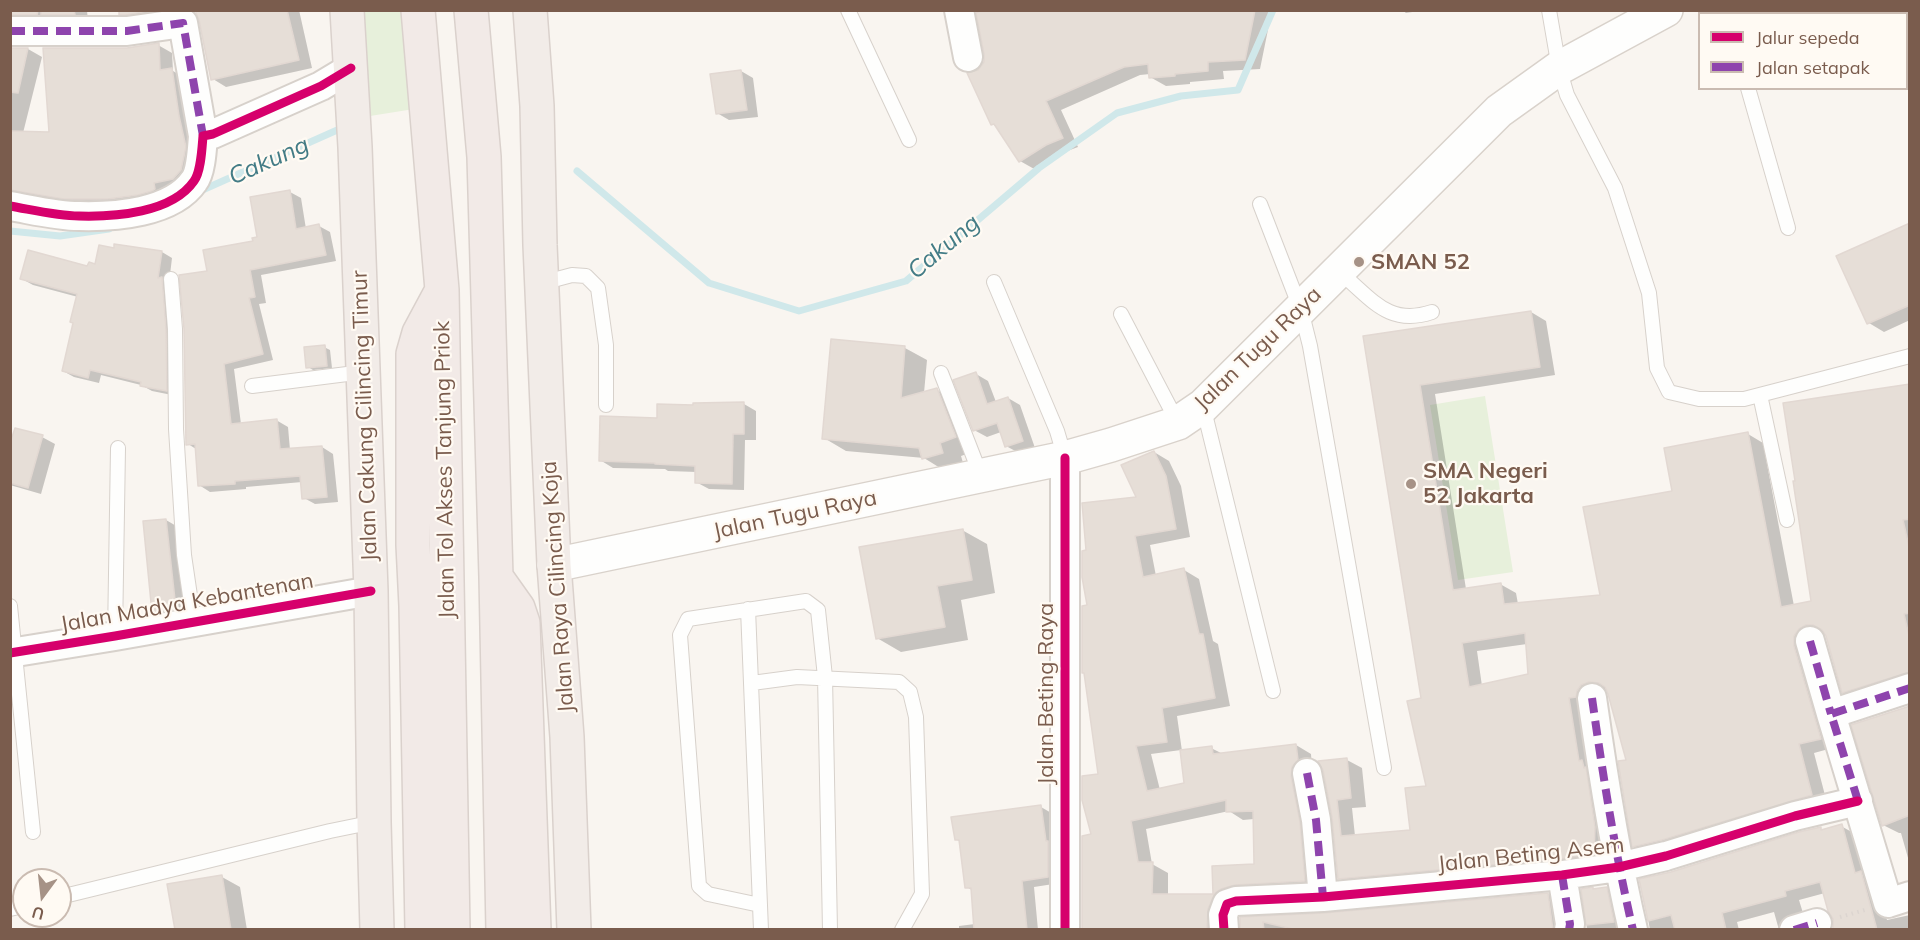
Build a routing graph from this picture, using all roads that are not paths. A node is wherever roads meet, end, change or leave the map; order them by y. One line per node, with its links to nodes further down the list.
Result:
1 (347, 10): 12 (highway, Jalan Cakung Cilincing Timur)
2 (418, 10): 23 (highway, Jalan Tol Akses Tanjung Priok)
3 (471, 10): 39 (highway, Jalan Tol Akses Tanjung Priok)
4 (530, 10): 21 (highway, Jalan Raya Cilincing Koja)
5 (848, 10): 15 (lane)
6 (959, 10): 10 (street)
7 (1549, 10): 11 (lane)
8 (1666, 10): 11 (main road, Jalan Tugu Raya)
9 (10, 31): 14 (street)
10 (968, 57)
11 (1559, 68): 19 (main road, Jalan Tugu Raya); 31 (lane)
12 (351, 74): 14 (street); 28 (highway, Jalan Cakung Cilincing Timur)
13 (1749, 90): 18 (lane)
14 (203, 136): 17 (street)
15 (909, 140)
16 (1260, 204): 24 (lane)
17 (10, 206)
18 (1788, 228)
19 (1338, 271): 24 (main road, Jalan Tugu Raya); 25 (lane)
20 (171, 279): 43 (lane)
21 (542, 282): 32 (lane); 38 (highway, Jalan Raya Cilincing Koja)
22 (994, 282): 35 (lane)
23 (442, 290): 65 (highway); 66 (highway, Jalan Tol Akses Tanjung Priok)
24 (1301, 310): 33 (main road, Jalan Tugu Raya); 53 (lane)
25 (1432, 312)
26 (1121, 314): 33 (lane)
27 (1910, 356): 31 (lane)
28 (363, 372): 30 (lane); 40 (highway, Jalan Cakung Cilincing Timur)
29 (941, 373): 36 (lane)
30 (252, 386)
31 (1760, 395): 37 (lane)
32 (606, 405)
33 (1191, 415): 35 (main road, Jalan Tugu Raya); 50 (lane)
34 (118, 448): 44 (lane)
35 (1065, 458): 36 (main road, Jalan Tugu Raya); 73 (street, Jalan Beting Raya)
36 (981, 476): 38 (main road, Jalan Tugu Raya)
37 (1787, 520)
38 (554, 565): 69 (highway, Jalan Raya Cilincing Koja)
39 (496, 577): 67 (highway, Jalan Tol Akses Tanjung Priok); 68 (highway)
40 (371, 591): 43 (street, Jalan Madya Kebantenan); 56 (highway, Jalan Cakung Cilincing Timur)
41 (10, 606): 46 (lane)
42 (748, 609): 47 (lane); 48 (lane); 63 (lane)
43 (194, 623): 44 (street, Jalan Madya Kebantenan)
44 (116, 636): 46 (street, Jalan Madya Kebantenan)
45 (1810, 641): 52 (street)
46 (13, 653): 57 (lane)
47 (825, 677): 48 (lane); 71 (lane); 72 (lane)
48 (752, 683): 63 (lane)
49 (1910, 688): 52 (street)
50 (1273, 691)
51 (1592, 698): 58 (street)
52 (1831, 714): 55 (street)
53 (1384, 768)
54 (1307, 773): 61 (street)
55 (1858, 801): 58 (street, Jalan Beting Asem); 62 (street)
56 (374, 822): 60 (lane); 64 (highway, Jalan Cakung Cilincing Timur)
57 (33, 832)
58 (1618, 867): 59 (street, Jalan Beting Asem); 76 (street)
59 (1562, 875): 61 (street, Jalan Beting Asem); 75 (street)
60 (72, 894)
61 (1323, 897): 74 (street, Jalan Beting Asem)
62 (1899, 900)
63 (760, 905): 70 (lane)
64 (377, 930)
65 (422, 930)
66 (453, 930)
67 (503, 930)
68 (534, 930)
69 (574, 930)
70 (761, 930)
71 (830, 930)
72 (902, 930)
73 (1065, 930)
74 (1224, 930)
75 (1569, 930)
76 (1633, 930)

